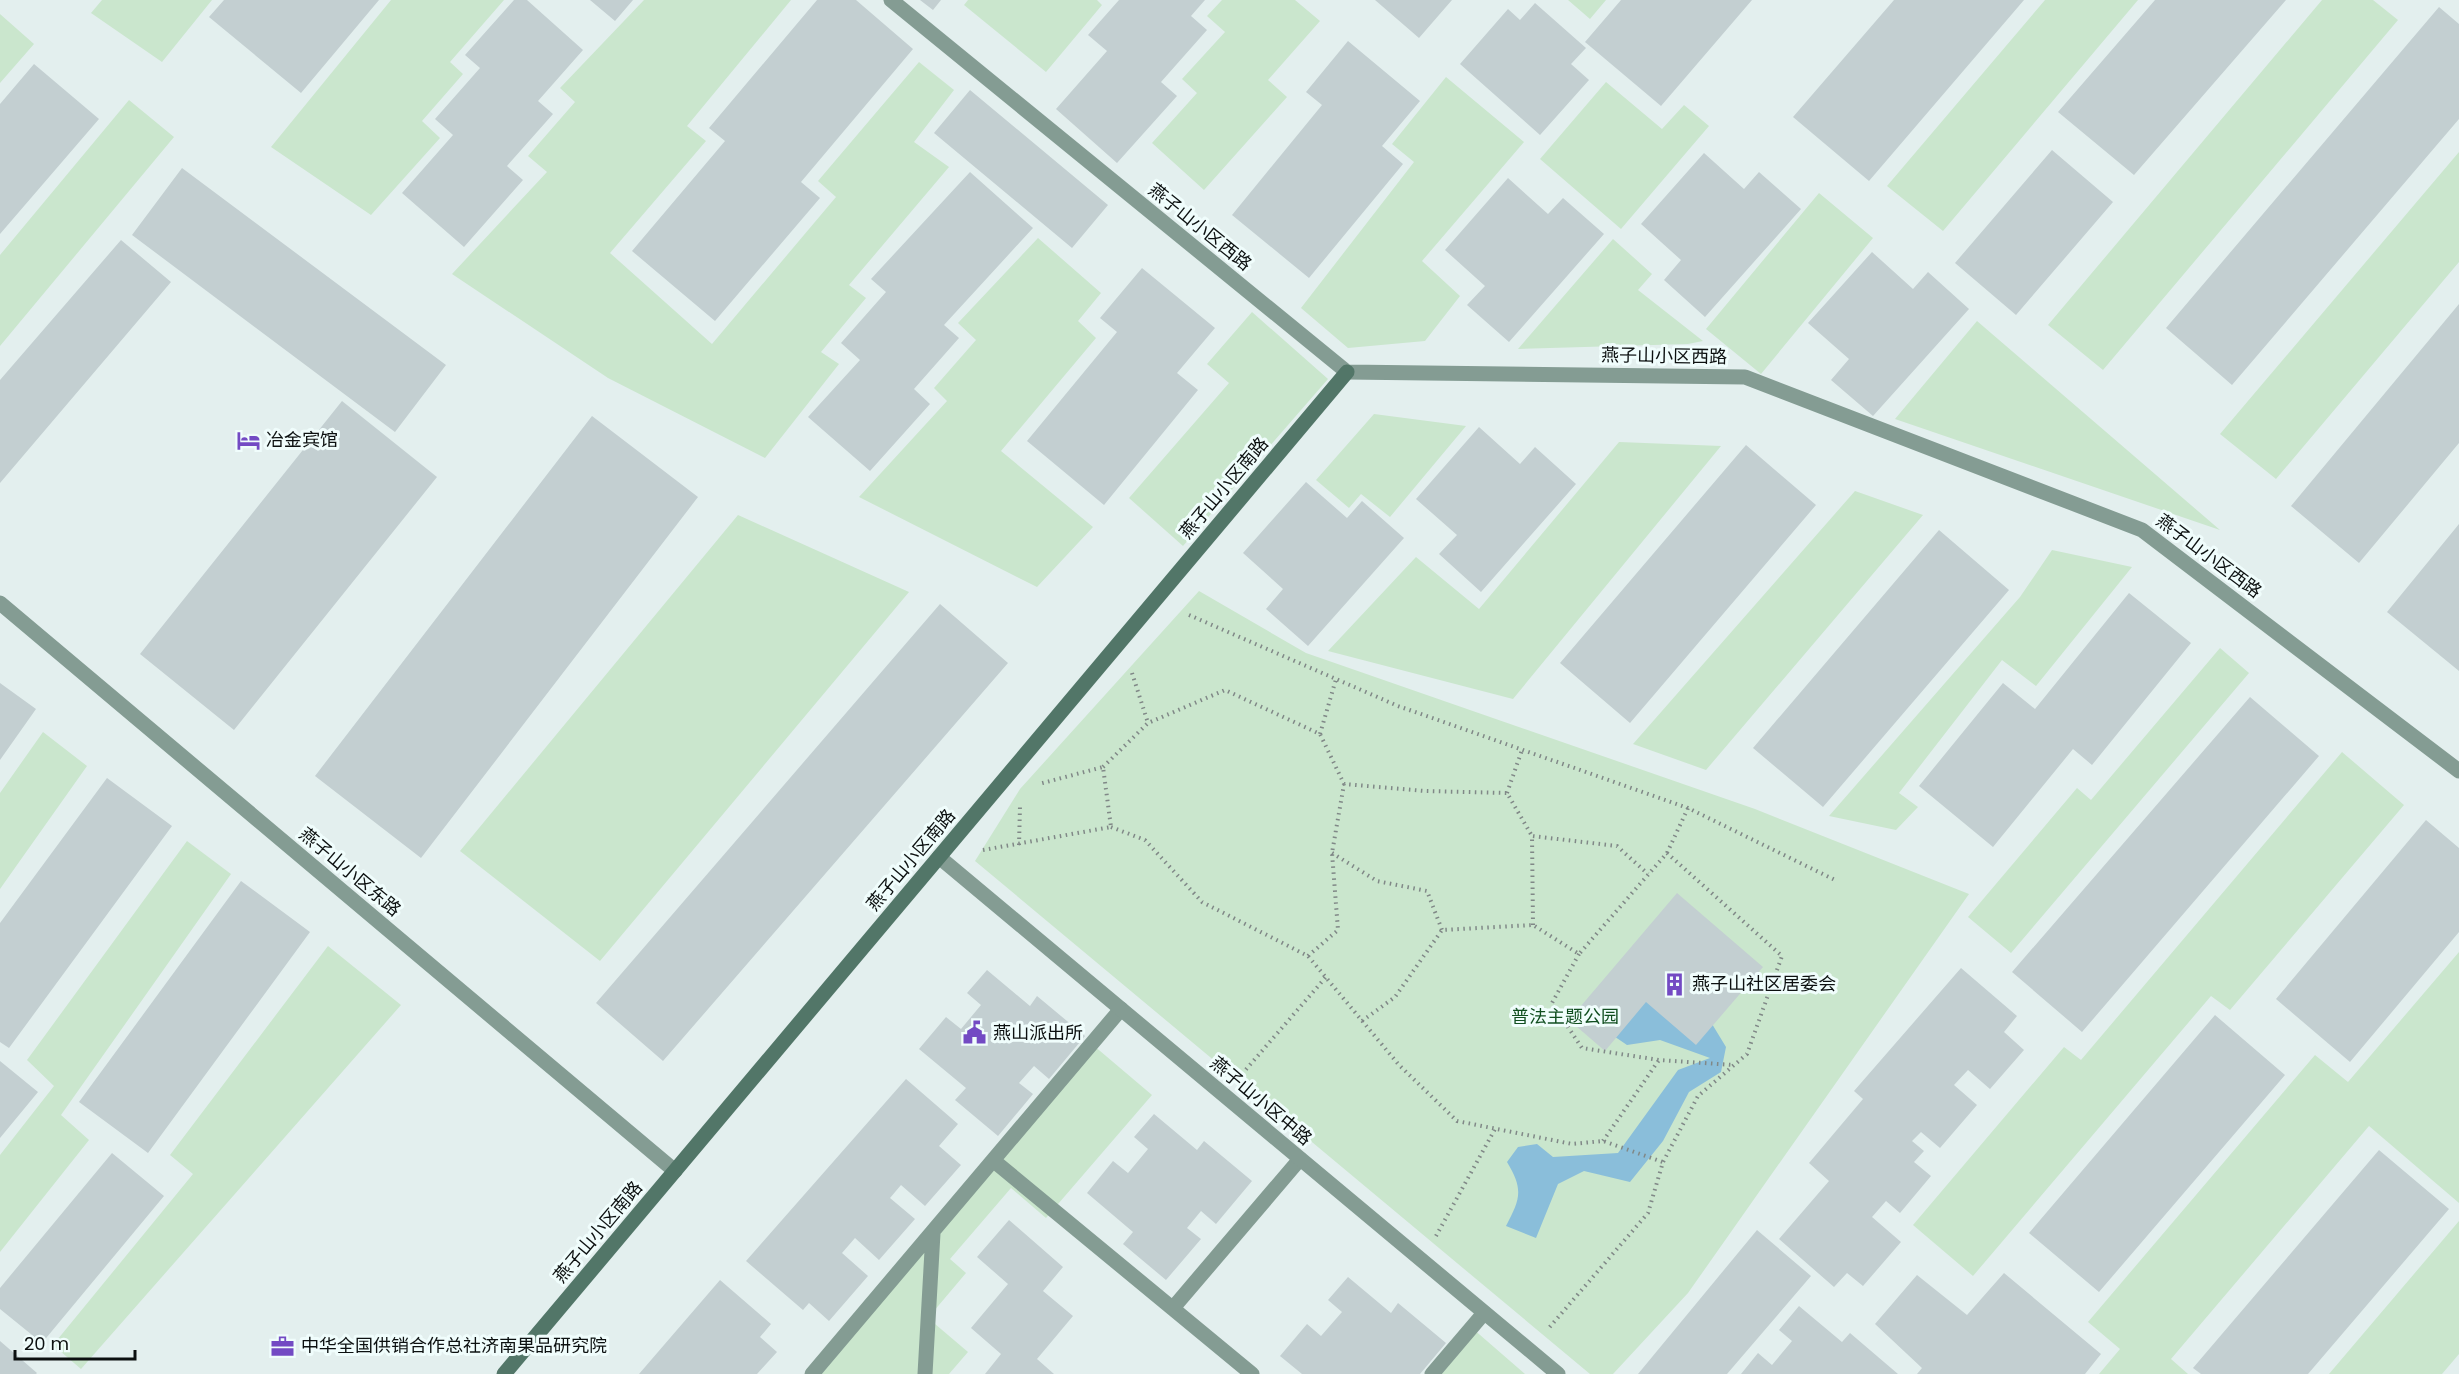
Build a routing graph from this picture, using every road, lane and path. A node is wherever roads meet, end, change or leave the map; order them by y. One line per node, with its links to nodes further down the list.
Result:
1 (891, 0): 2 (street, 燕子山小区西路)
2 (1347, 372): 5 (street, 燕子山小区南路); 11 (street, 燕子山小区西路)
3 (0, 603): 39 (street, 燕子山小区东路)
4 (1189, 615): 6 (path)
5 (1121, 640): 7 (path); 21 (street, 燕子山小区南路)
6 (1336, 679): 8 (path); 9 (path)
7 (1148, 723): 8 (path); 10 (path)
8 (1320, 734): 12 (path)
9 (1522, 750): 14 (path); 16 (path)
10 (1103, 767): 13 (path); 17 (path)
11 (2459, 771)
12 (1344, 784): 14 (path); 19 (path)
13 (1030, 786)
14 (1507, 793): 18 (path)
15 (1020, 800): 17 (path)
16 (1688, 808): 20 (path); 23 (path)
17 (1111, 827): 27 (path)
18 (1532, 836): 22 (path); 24 (path)
19 (1332, 853): 25 (path); 27 (path)
20 (1666, 853): 22 (path); 32 (path)
21 (939, 857): 29 (street, 燕子山小区中路); 39 (street, 燕子山小区南路)
22 (1648, 874): 26 (path)
23 (1835, 880)
24 (1533, 925): 25 (path); 26 (path)
25 (1442, 930): 30 (path)
26 (1579, 954): 31 (path)
27 (1308, 956): 28 (path)
28 (1326, 977): 30 (path); 33 (path)
29 (1121, 1010): 33 (street, 燕子山小区中路); 37 (street)
30 (1362, 1021): 34 (path)
31 (1659, 1060): 32 (path); 35 (path)
32 (1733, 1065): 38 (path)
33 (1224, 1096): 36 (street, 燕子山小区中路)
34 (1495, 1129): 35 (path); 41 (path)
35 (1603, 1141): 38 (path)
36 (1300, 1159): 41 (street, 燕子山小区中路); 42 (street)
37 (994, 1161): 40 (street); 42 (street)
38 (1663, 1162): 44 (path)
39 (675, 1171): 45 (street, 燕子山小区南路)
40 (933, 1233): 46 (street); 47 (street)
41 (1423, 1261): 43 (street, 燕子山小区中路)
42 (1173, 1308): 48 (street)
43 (1485, 1313): 44 (street, 燕子山小区中路); 49 (street)
44 (1529, 1350): 50 (street, 燕子山小区中路)
45 (504, 1374)
46 (812, 1374)
47 (925, 1374)
48 (1252, 1374)
49 (1432, 1374)
50 (1558, 1374)

